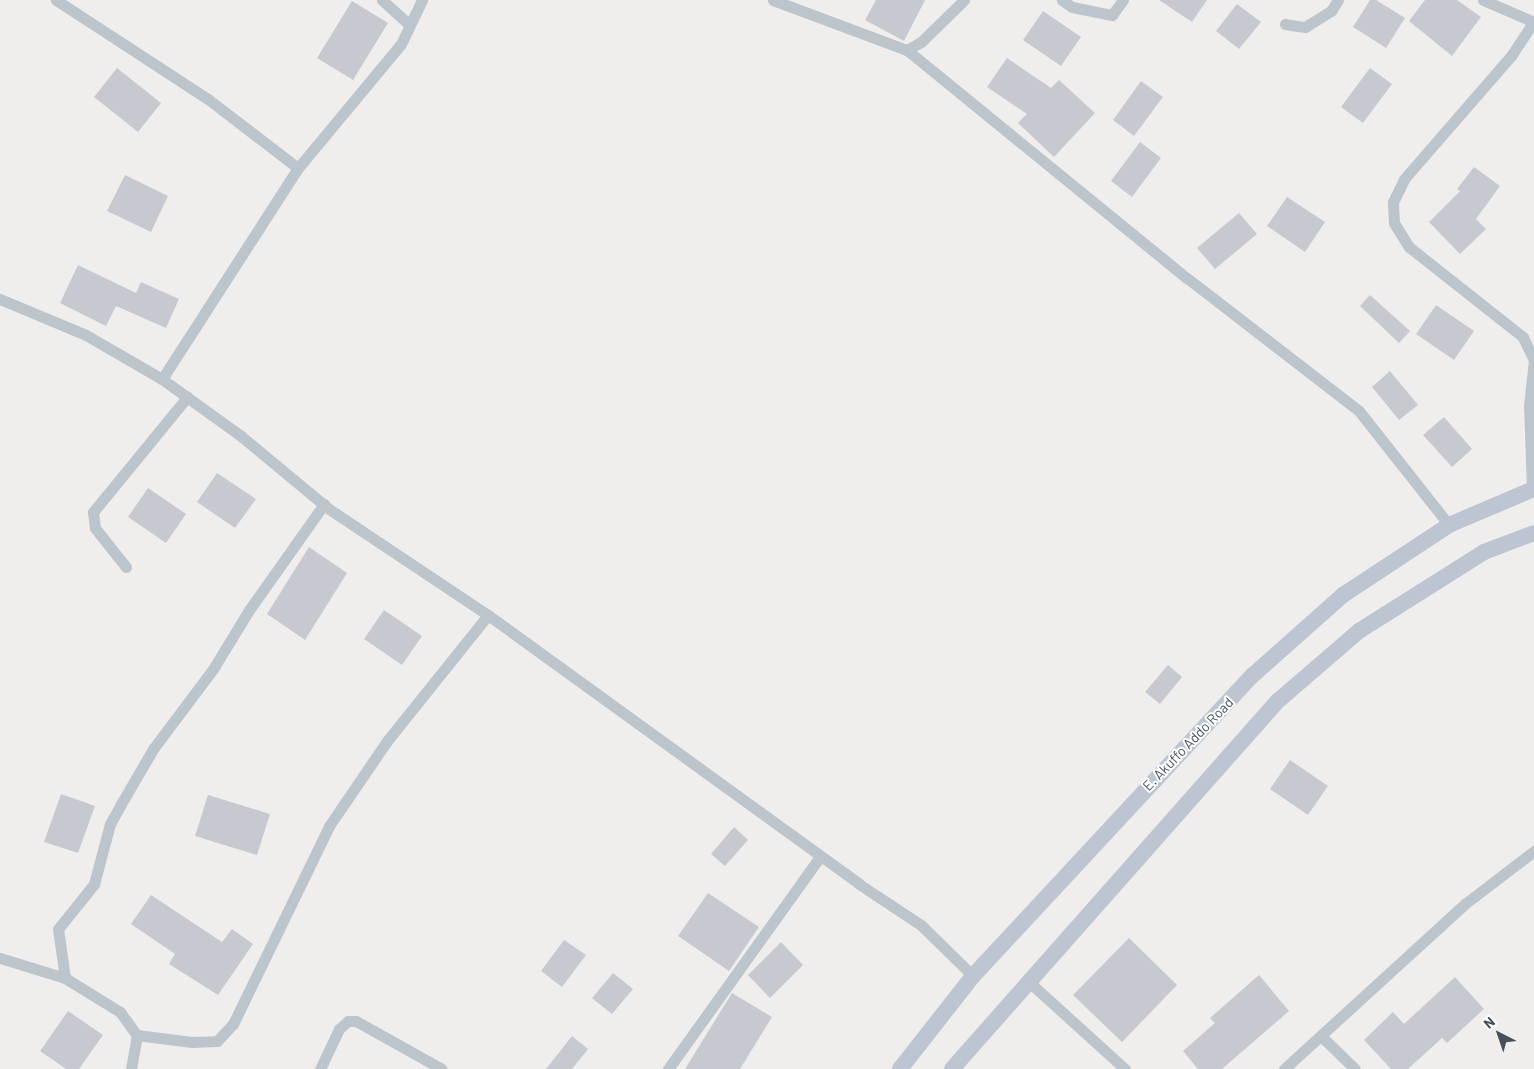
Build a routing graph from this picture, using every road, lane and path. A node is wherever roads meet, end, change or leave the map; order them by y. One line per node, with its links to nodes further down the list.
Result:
1 (56, 0): 14 (street)
2 (382, 0): 11 (street)
3 (422, 0): 11 (street)
4 (773, 0): 13 (street)
5 (964, 0): 13 (street)
6 (1062, 0): 7 (street)
7 (1123, 0)
8 (1338, 0): 12 (street)
9 (1483, 0): 10 (street)
10 (1534, 21): 18 (street)
11 (409, 24): 14 (street)
12 (1285, 24)
13 (907, 50): 20 (street)
14 (298, 168): 16 (street)
15 (0, 299): 16 (street)
16 (162, 379): 17 (street)
17 (187, 397): 19 (street); 22 (street)
18 (1533, 489): 20 (main road, E. Akuffo Addo Road)
19 (324, 504): 23 (street); 28 (street)
20 (1449, 525): 27 (main road, E. Akuffo Addo Road)
21 (1534, 533): 29 (main road)
22 (126, 567)
23 (488, 615): 25 (street); 30 (street)
24 (1534, 851): 31 (street)
25 (820, 857): 27 (street); 35 (street)
26 (0, 958): 28 (street)
27 (973, 976): 36 (main road, E. Akuffo Addo Road)
28 (65, 978): 30 (street)
29 (1028, 981): 37 (main road); 38 (street)
30 (137, 1035): 32 (street)
31 (1322, 1036): 39 (street); 40 (street)
32 (131, 1069)
33 (320, 1069): 34 (street)
34 (442, 1069)
35 (668, 1069)
36 (900, 1069)
37 (952, 1069)
38 (1125, 1069)
39 (1284, 1069)
40 (1355, 1069)

